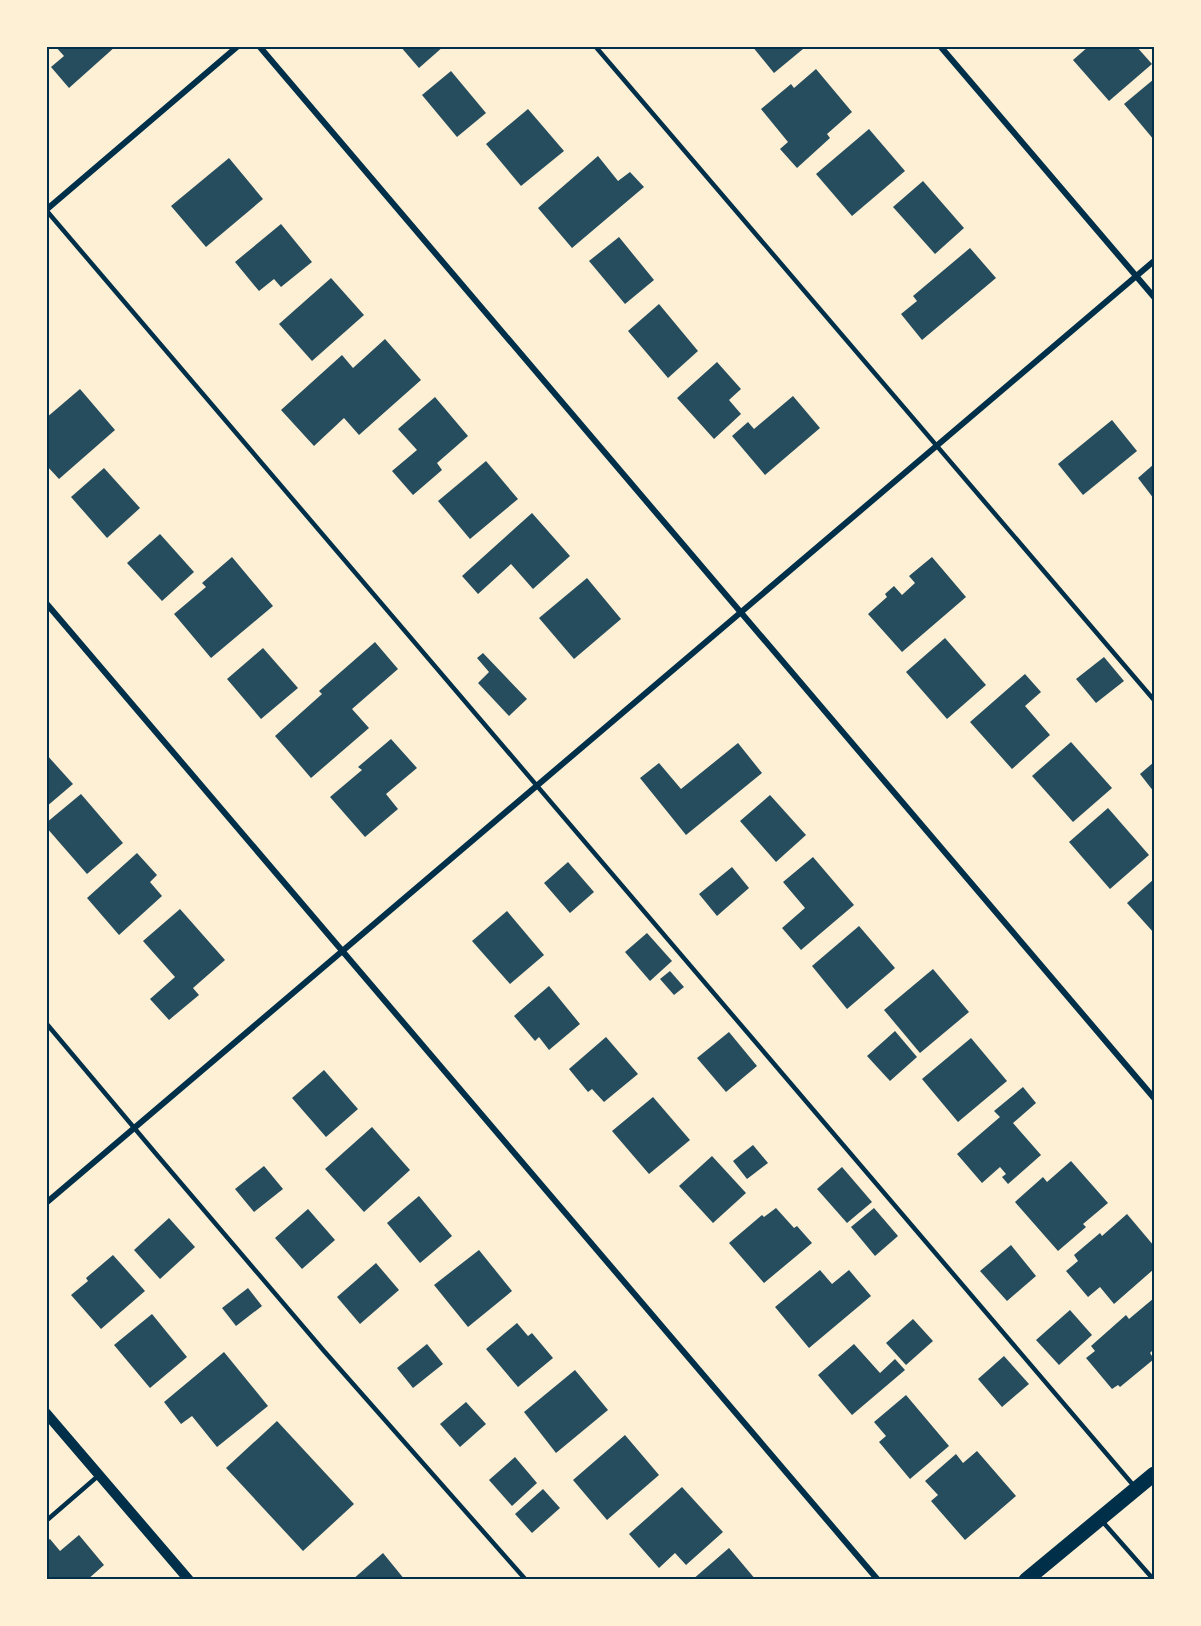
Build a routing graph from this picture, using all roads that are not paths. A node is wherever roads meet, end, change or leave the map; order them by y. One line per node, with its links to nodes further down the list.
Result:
1 (238, 46): 5 (street)
2 (259, 46): 11 (street)
3 (595, 46): 9 (lane)
4 (940, 46): 7 (street)
5 (46, 210): 13 (lane)
6 (1155, 261): 7 (street)
7 (1137, 276): 8 (street); 9 (street)
8 (1155, 297)
9 (937, 446): 11 (street); 12 (lane)
10 (46, 603): 14 (street)
11 (741, 613): 13 (street); 16 (street)
12 (1155, 700)
13 (537, 786): 14 (street); 22 (lane)
14 (343, 951): 17 (street); 27 (street)
15 (46, 1023): 17 (lane)
16 (1155, 1098)
17 (134, 1129): 18 (street); 26 (lane)
18 (46, 1203)
19 (46, 1413): 21 (street)
20 (1155, 1474): 22 (main road)
21 (100, 1475): 24 (lane); 25 (street)
22 (1136, 1489): 23 (main road)
23 (1100, 1519): 28 (main road); 29 (lane)
24 (46, 1521)
25 (184, 1578)
26 (526, 1580)
27 (878, 1580)
28 (1026, 1580)
29 (1154, 1580)

